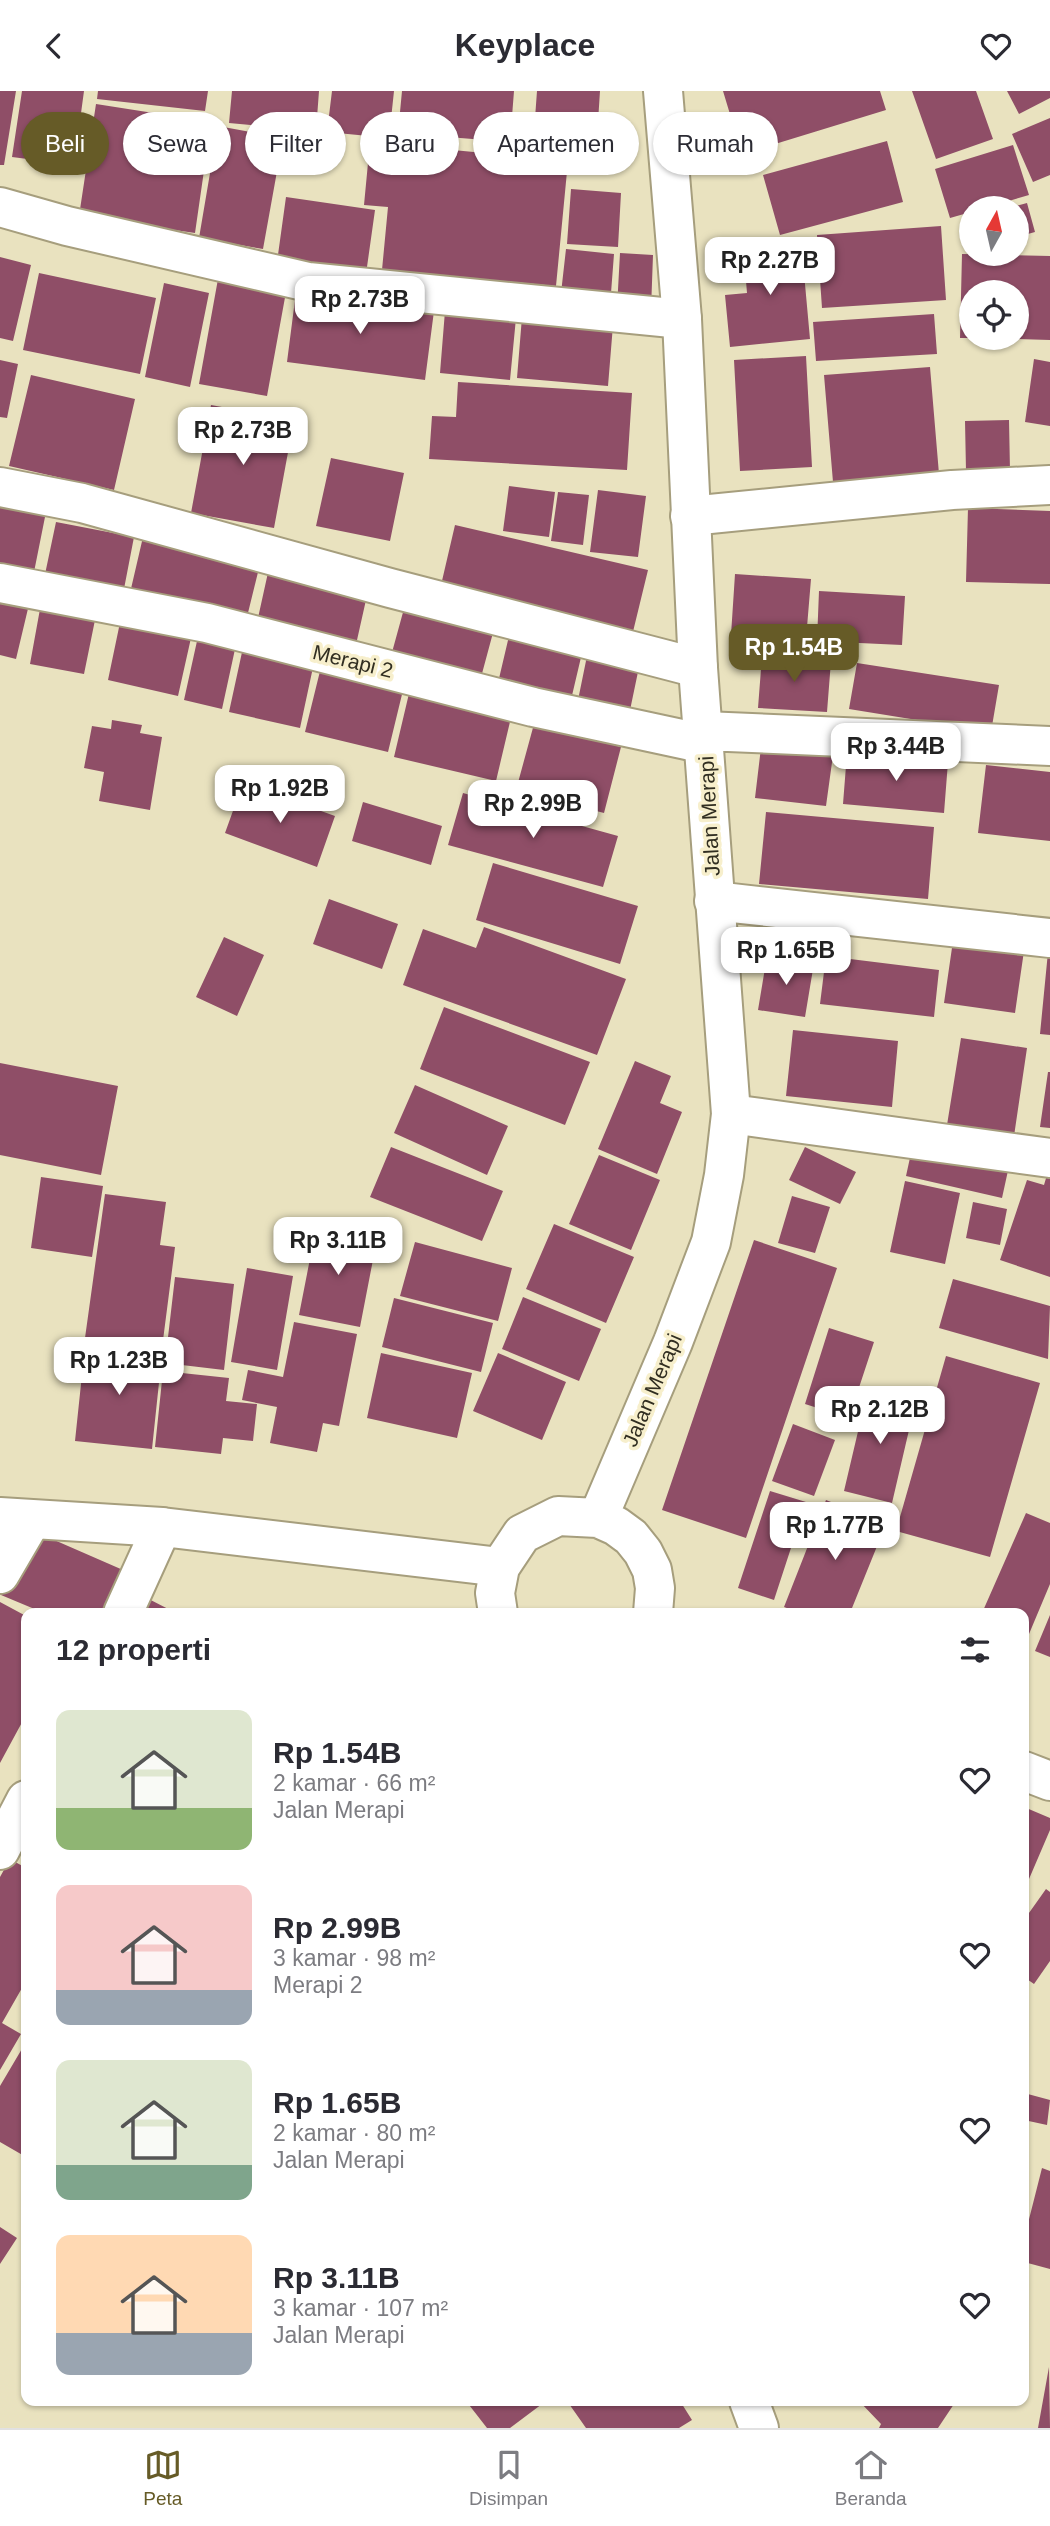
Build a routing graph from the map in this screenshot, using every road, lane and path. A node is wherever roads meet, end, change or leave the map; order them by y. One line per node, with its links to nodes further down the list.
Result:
1 (663, 91): 3 (street, Jalan Merapi)
2 (0, 207): 3 (street)
3 (682, 319): 6 (street, Jalan Merapi)
4 (1050, 485): 6 (street)
5 (0, 487): 8 (street)
6 (690, 516): 8 (street, Jalan Merapi)
7 (0, 583): 9 (street, Merapi 2)
8 (698, 668): 9 (street, Jalan Merapi)
9 (704, 737): 10 (street, Merapi 2); 11 (street, Jalan Merapi)
10 (1050, 746)
11 (714, 901): 12 (street); 13 (street, Jalan Merapi)
12 (1050, 938)
13 (731, 1114): 14 (street); 15 (street, Jalan Merapi)
14 (1050, 1158)
15 (598, 1518): 18 (street); 22 (street)
16 (15, 1519): 17 (street); 19 (street)
17 (162, 1527): 18 (street); 20 (street)
18 (500, 1567): 21 (street)
19 (0, 1574)
20 (125, 1608)
21 (497, 1608)
22 (653, 1608)
23 (1029, 1773): 24 (street)
24 (1050, 1781)
25 (21, 1810): 26 (street)
26 (0, 1850)
27 (751, 2406): 28 (street)
28 (759, 2428)

